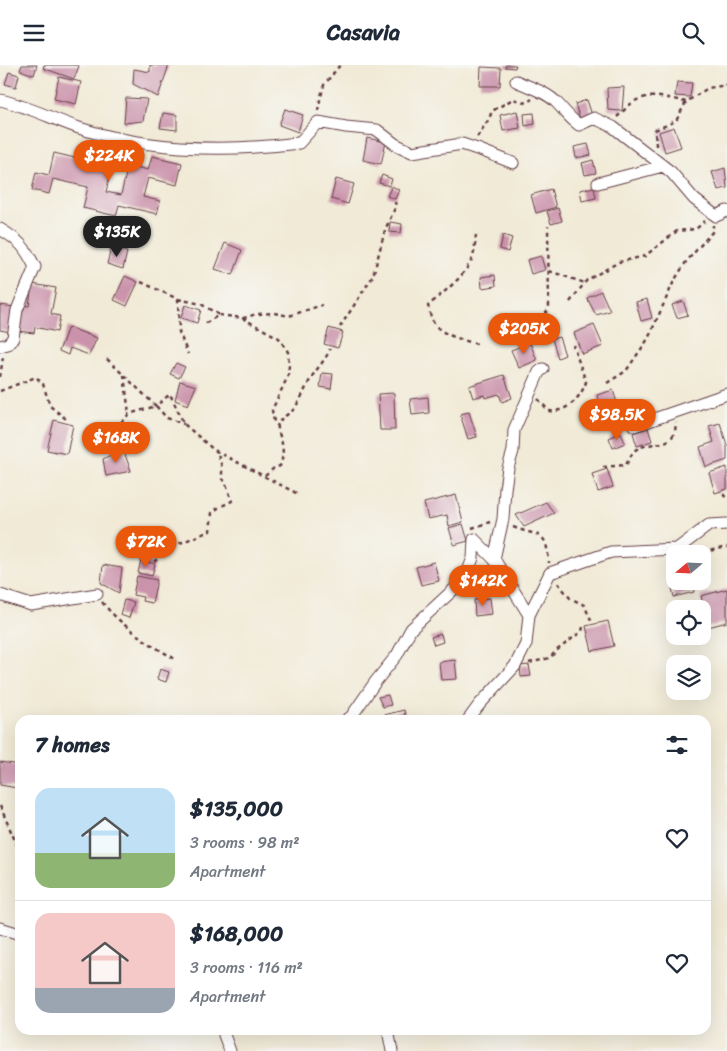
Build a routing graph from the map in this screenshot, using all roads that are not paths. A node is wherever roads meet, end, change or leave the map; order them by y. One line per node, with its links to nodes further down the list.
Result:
1 (516, 81): 4 (street)
2 (0, 100): 3 (street)
3 (513, 163)
4 (663, 166): 5 (street); 6 (street)
5 (598, 183)
6 (727, 211)
7 (0, 229): 8 (street)
8 (3, 346)
9 (543, 369): 13 (street)
10 (727, 394): 11 (street)
11 (634, 426)
12 (727, 523): 16 (street)
13 (494, 559): 16 (street); 17 (street)
14 (96, 594): 15 (street)
15 (0, 595)
16 (529, 615): 18 (street)
17 (352, 715)
18 (472, 715)
19 (0, 928): 20 (street)
20 (15, 932)
21 (224, 1035): 23 (street)
22 (389, 1035): 24 (street)
23 (230, 1051)
24 (392, 1051)

